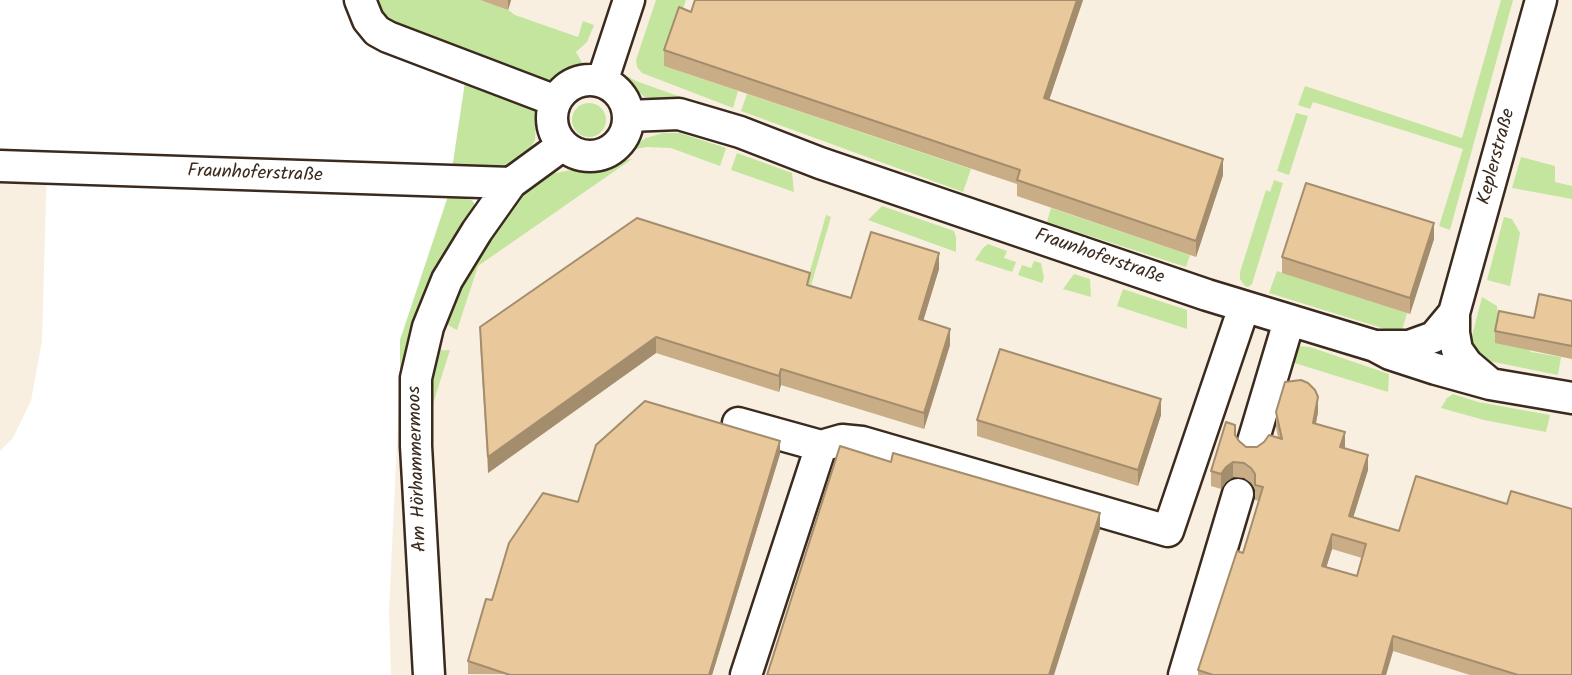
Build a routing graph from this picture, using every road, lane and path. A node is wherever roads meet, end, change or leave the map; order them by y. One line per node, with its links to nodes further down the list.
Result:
1 (360, 0): 5 (street)
2 (629, 0): 4 (street)
3 (1541, 0): 11 (street, Keplerstraße)
4 (602, 82): 5 (street); 6 (street)
5 (556, 101): 7 (street)
6 (628, 116): 7 (street); 10 (street, Fraunhoferstraße)
7 (563, 145): 9 (street, Am Hörhammermoos)
8 (0, 166): 9 (street, Fraunhoferstraße)
9 (511, 184): 20 (street, Am Hörhammermoos)
10 (1244, 307): 12 (street, Fraunhoferstraße); 18 (street)
11 (1454, 313): 13 (street, Keplerstraße); 14 (street, Keplerstraße)
12 (1289, 321): 13 (street, Fraunhoferstraße); 17 (street)
13 (1375, 346): 14 (street, Fraunhoferstraße)
14 (1490, 384): 15 (street, Fraunhoferstraße)
15 (1572, 398)
16 (738, 423): 18 (street)
17 (1252, 445)
18 (821, 446): 21 (street)
19 (1238, 494): 22 (street)
20 (429, 675)
21 (746, 675)
22 (1184, 675)

